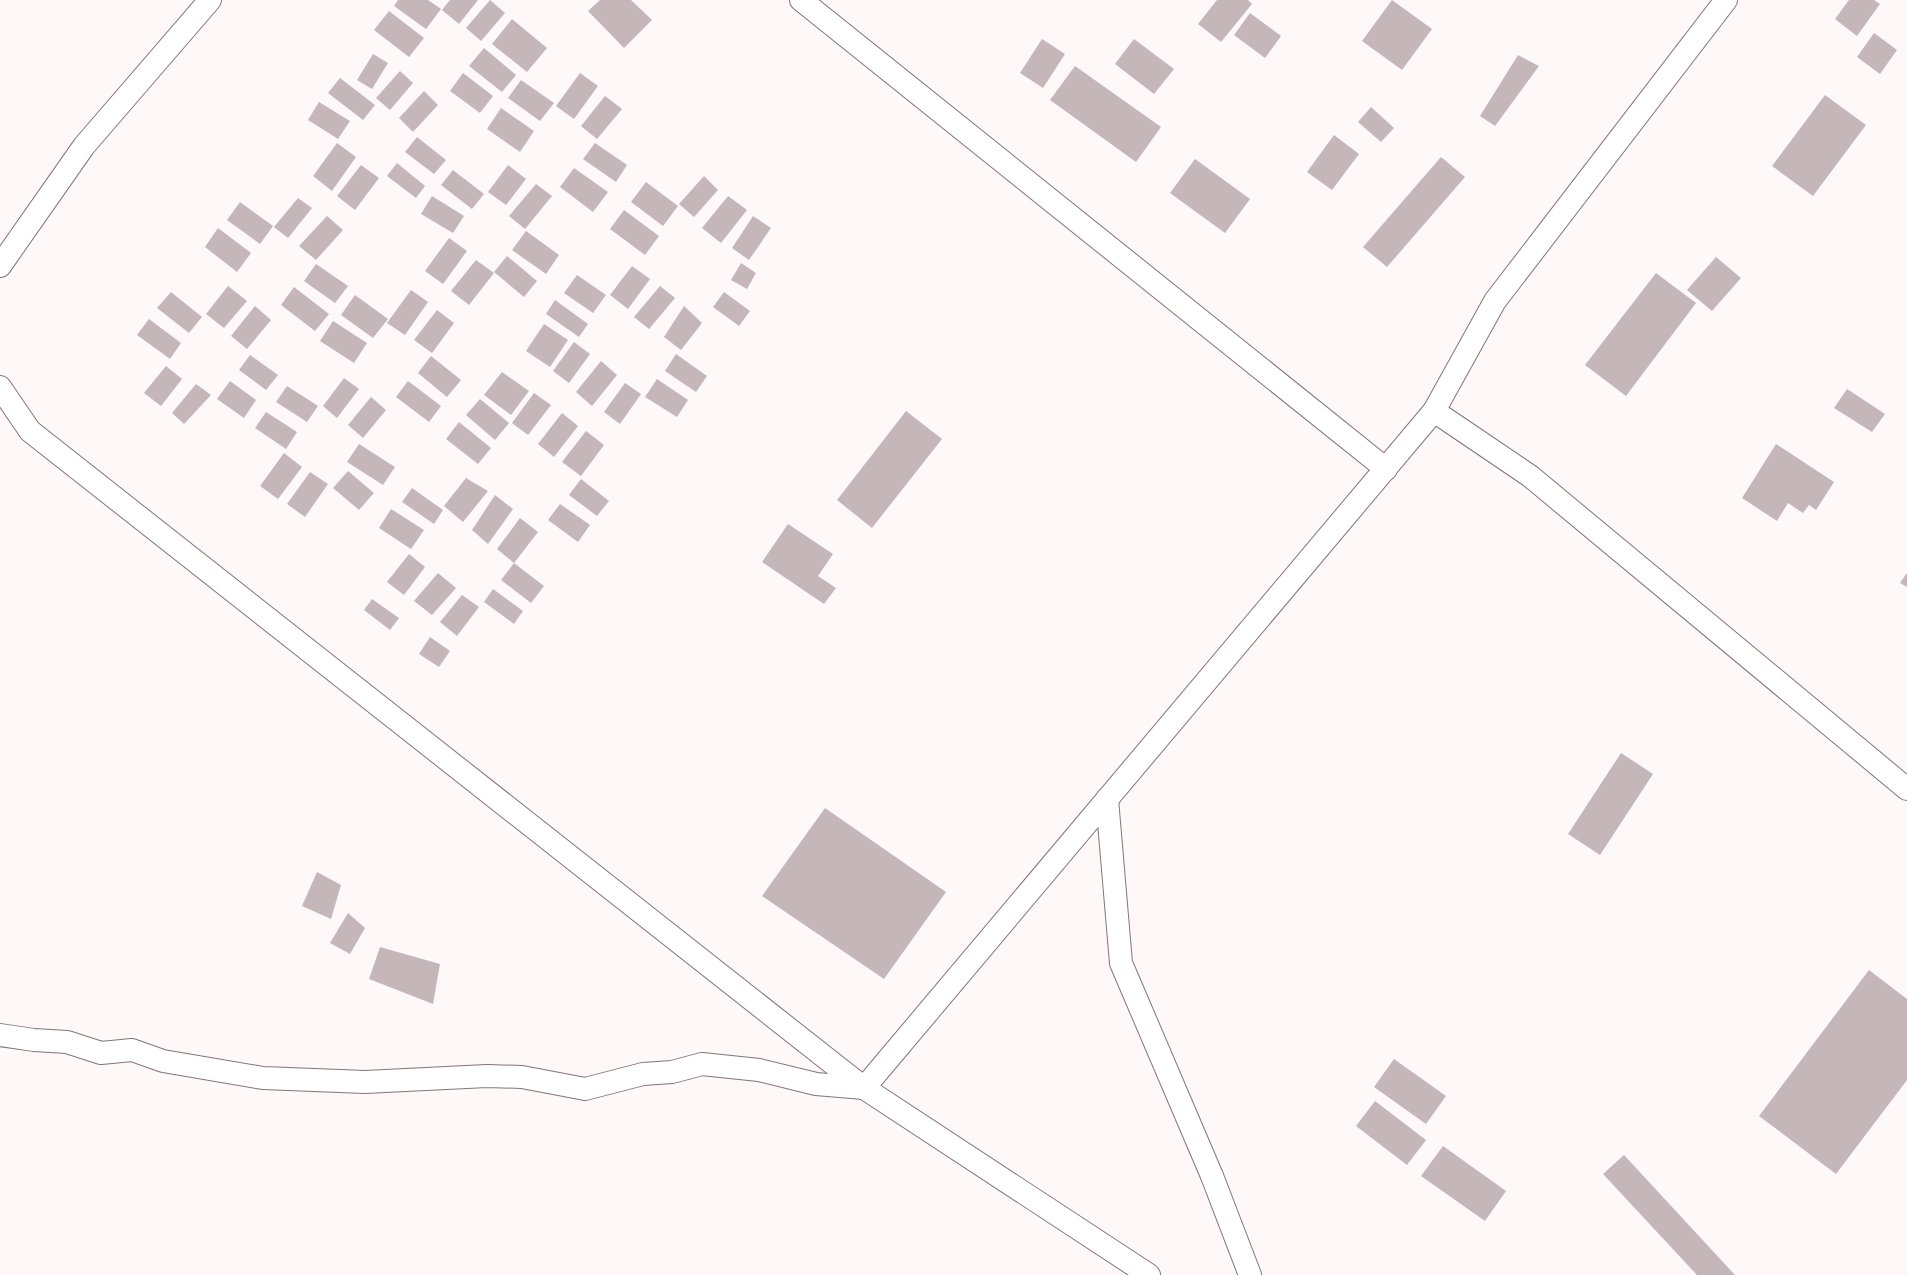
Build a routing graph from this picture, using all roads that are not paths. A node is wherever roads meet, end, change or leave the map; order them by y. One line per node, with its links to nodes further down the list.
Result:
1 (210, 0): 4 (street)
2 (801, 0): 7 (street)
3 (1726, 0): 6 (street)
4 (0, 266)
5 (0, 387): 11 (street)
6 (1434, 411): 7 (street); 8 (street)
7 (1386, 469): 9 (street)
8 (1907, 789)
9 (1107, 799): 11 (street); 13 (street)
10 (0, 1035): 11 (street)
11 (864, 1088): 12 (street)
12 (1149, 1275)
13 (1250, 1275)

